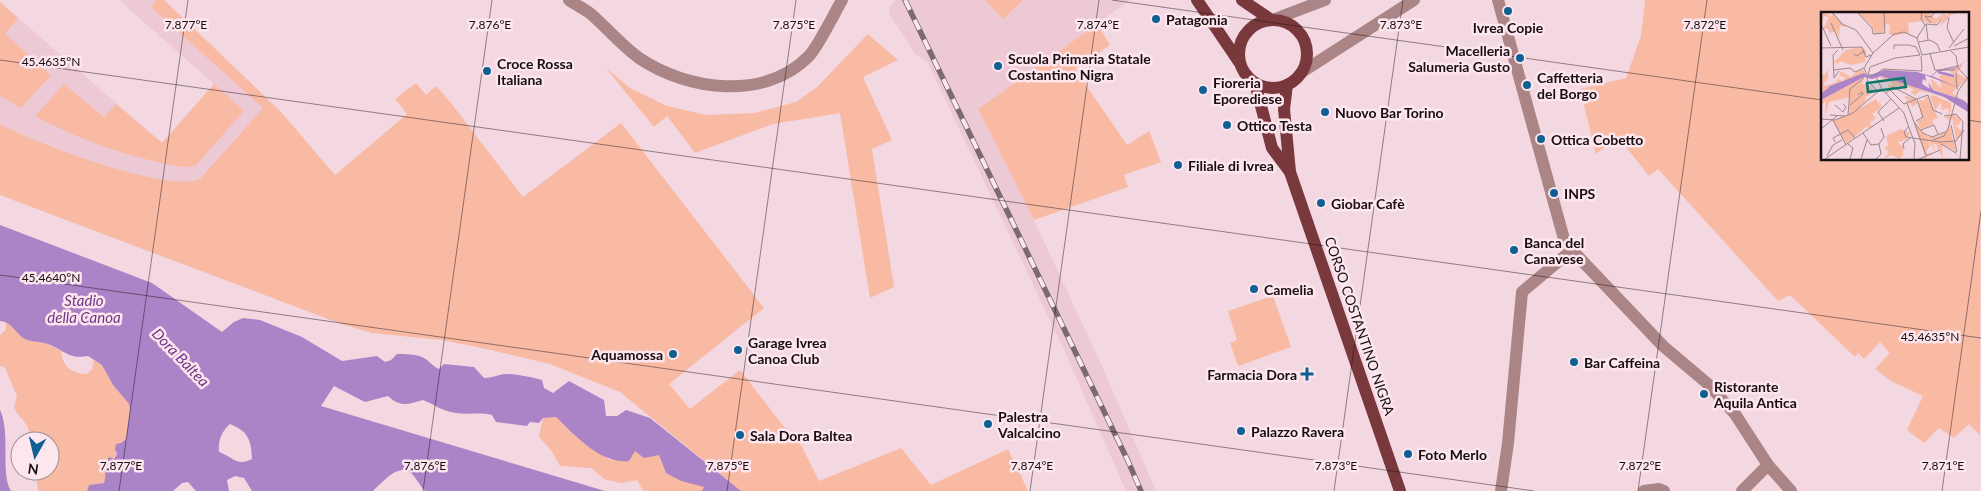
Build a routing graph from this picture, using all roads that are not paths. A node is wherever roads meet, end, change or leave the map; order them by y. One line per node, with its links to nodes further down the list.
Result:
1 (569, 0): 2 (street)
2 (842, 0)
3 (1197, 0): 9 (main road)
4 (1242, 0): 8 (main road)
5 (1325, 0): 8 (street)
6 (1414, 0): 10 (street)
7 (1498, 0): 14 (street)
8 (1272, 19): 9 (main road); 10 (main road)
9 (1240, 62): 11 (main road)
10 (1302, 72): 12 (main road)
11 (1255, 83): 12 (main road); 13 (main road, CORSO COSTANTINO NIGRA)
12 (1287, 85): 13 (main road, CORSO COSTANTINO NIGRA)
13 (1290, 172): 16 (main road, CORSO COSTANTINO NIGRA)
14 (1572, 250): 15 (street); 17 (street)
15 (1768, 465): 20 (street); 21 (street)
16 (1400, 491)
17 (1501, 491)
18 (1644, 491): 19 (street)
19 (1664, 491)
20 (1742, 491)
21 (1790, 491)

